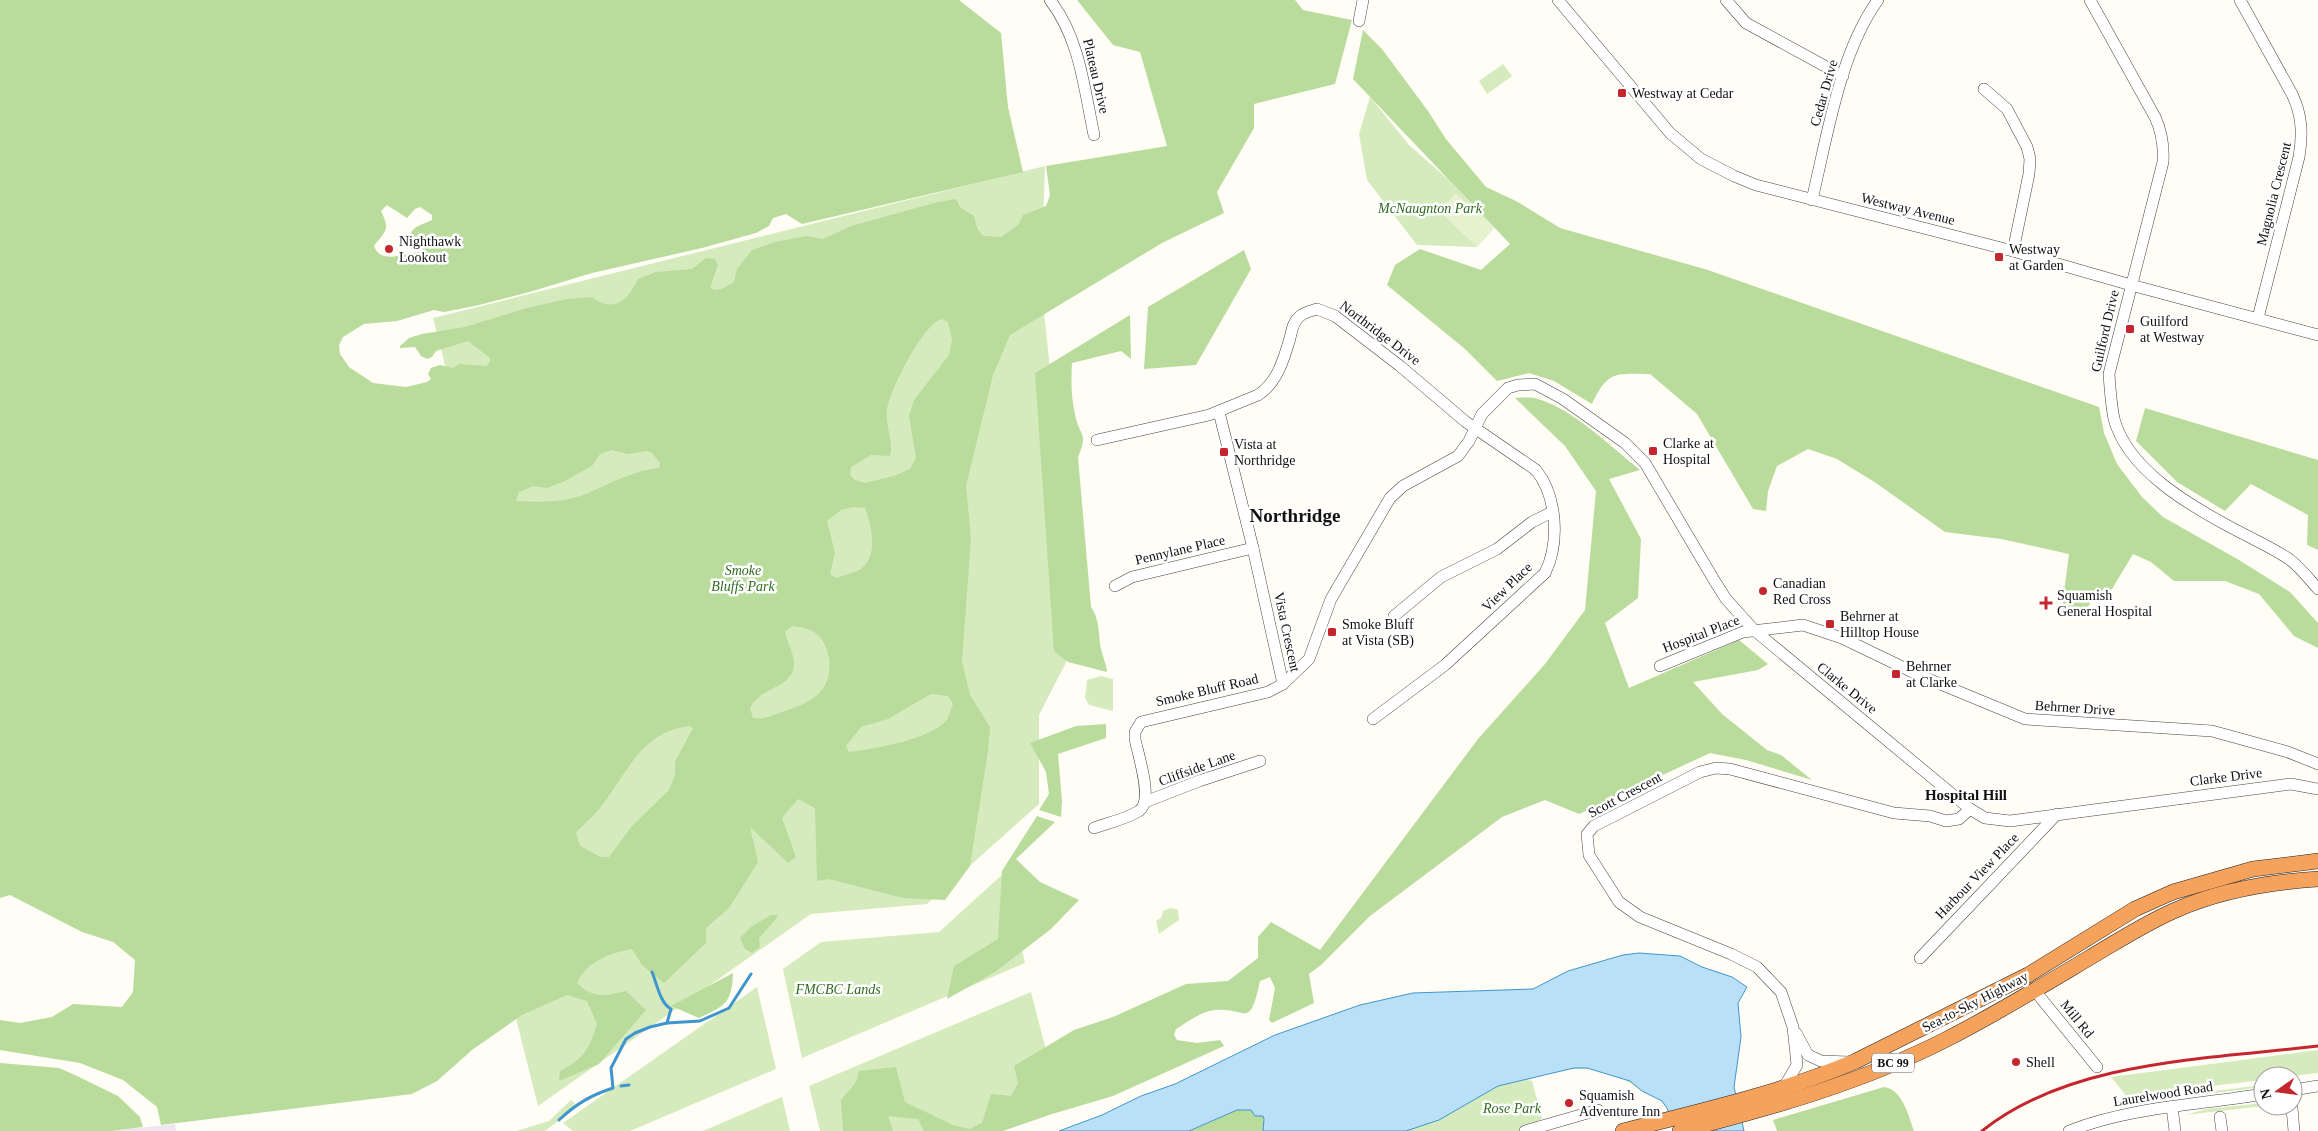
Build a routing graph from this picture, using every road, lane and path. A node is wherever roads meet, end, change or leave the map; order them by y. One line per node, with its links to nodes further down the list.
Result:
1 (1050, 0): 11 (street, Plateau Drive)
2 (1363, 0): 8 (street)
3 (1558, 0): 12 (street, Westway Avenue)
4 (1726, 0): 9 (street)
5 (1878, 0): 9 (street, Cedar Drive)
6 (2090, 0): 14 (street, Guilford Drive)
7 (2240, 0): 15 (street, Magnolia Crescent)
8 (1359, 21)
9 (1843, 76): 12 (street, Cedar Drive)
10 (1984, 89): 13 (street)
11 (1094, 135)
12 (1812, 200): 13 (street, Westway Avenue)
13 (2012, 251): 14 (street, Westway Avenue)
14 (2131, 285): 15 (street, Westway Avenue); 22 (street, Guilford Drive)
15 (2258, 318): 16 (street, Westway Avenue)
16 (2318, 335)
17 (1219, 412): 18 (street, Northridge Drive); 19 (street, Northridge Drive); 21 (street, Vista Crescent)
18 (1475, 429): 20 (street, View Place); 27 (street, Clarke Drive); 29 (street, Vista Crescent)
19 (1097, 440)
20 (1552, 512): 26 (street); 30 (street, View Place)
21 (1253, 548): 24 (street, Pennylane Place); 29 (street, Vista Crescent)
22 (2304, 574): 23 (street); 25 (street, Guilford Drive)
23 (2318, 575)
24 (1115, 586)
25 (2318, 589)
26 (1394, 616)
27 (1754, 630): 28 (street, Hospital Place); 32 (street, Behrner Drive); 35 (street, Clarke Drive)
28 (1660, 666)
29 (1283, 684): 34 (street, Smoke Bluff Road)
30 (1373, 719)
31 (1260, 761): 34 (street, Cliffside Lane)
32 (2318, 764)
33 (2318, 789): 36 (street, Clarke Drive)
34 (1145, 802): 37 (street, Cliffside Lane)
35 (1970, 810): 36 (street, Clarke Drive); 43 (street, Scott Crescent)
36 (2057, 814): 41 (street, Harbour View Place)
37 (1094, 828)
38 (2318, 861): 40 (highway, Sea-to-Sky Highway / BC 99)
39 (2318, 879): 42 (highway, Sea-to-Sky Highway / BC 99)
40 (2199, 884): 42 (highway); 44 (highway, Sea-to-Sky Highway / BC 99)
41 (1920, 958)
42 (2035, 991): 44 (highway); 45 (street, Mill Rd); 50 (highway, Sea-to-Sky Highway / BC 99)
43 (1793, 1027): 44 (street); 47 (street, Scott Crescent)
44 (1856, 1061): 47 (highway, Sea-to-Sky Highway / BC 99)
45 (2097, 1067)
46 (2318, 1086): 48 (street)
47 (1784, 1087): 50 (highway, Sea-to-Sky Highway / BC 99)
48 (2303, 1088)
49 (2253, 1096): 51 (street, Laurelwood Road)
50 (1742, 1108): 56 (highway, Sea-to-Sky Highway / BC 99); 57 (highway, Sea-to-Sky Highway / BC 99)
51 (2172, 1108): 58 (street, Laurelwood Road); 59 (street)
52 (1598, 1110): 55 (street)
53 (2220, 1116): 60 (street)
54 (2293, 1116): 61 (street)
55 (1525, 1131)
56 (1623, 1131)
57 (1680, 1131)
58 (2069, 1131)
59 (2175, 1131)
60 (2222, 1131)
61 (2294, 1131)

